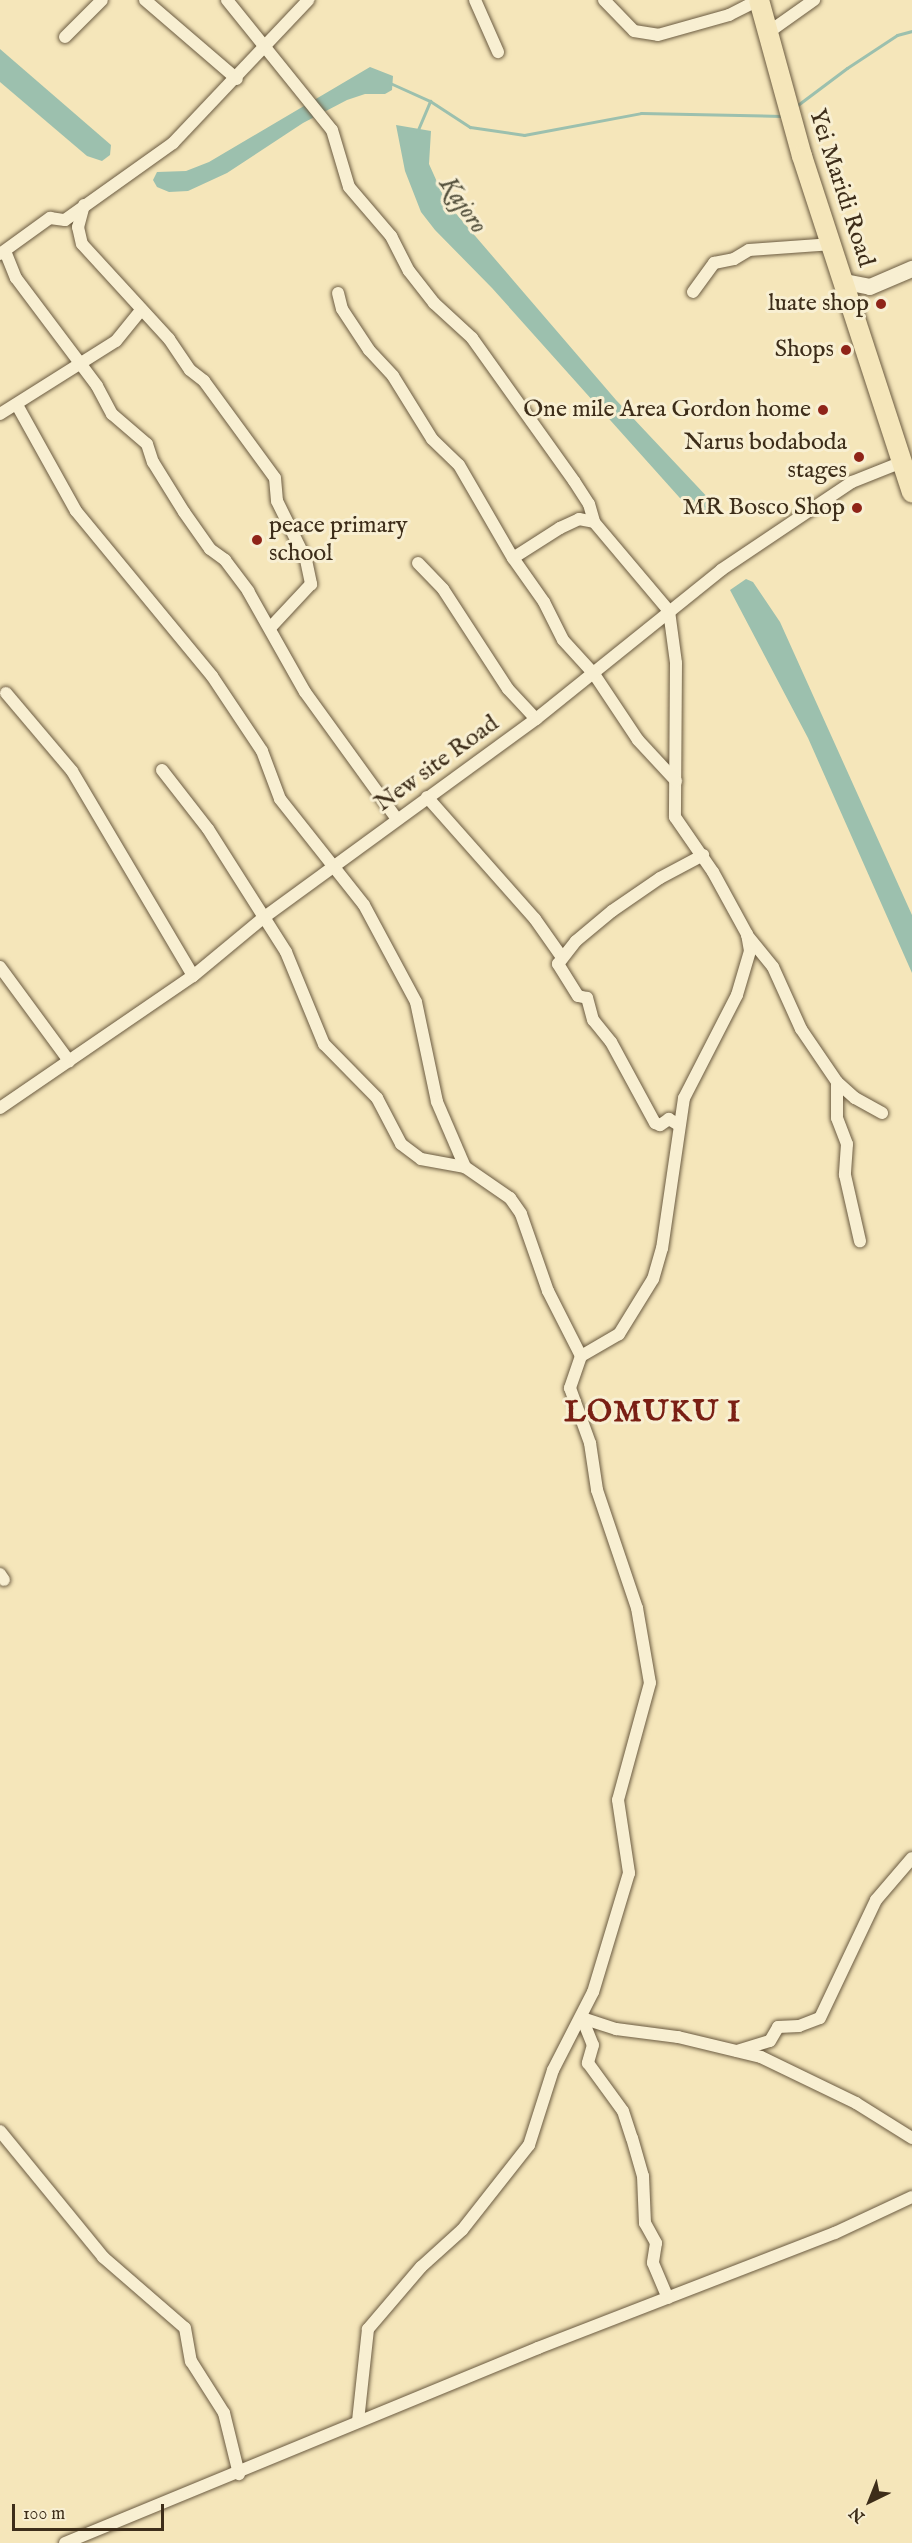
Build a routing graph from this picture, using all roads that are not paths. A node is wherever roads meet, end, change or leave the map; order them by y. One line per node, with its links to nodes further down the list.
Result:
1 (102, 0): 10 (street)
2 (145, 0): 13 (street)
3 (227, 0): 11 (street)
4 (308, 0): 11 (street)
5 (475, 0): 12 (street)
6 (603, 0): 7 (street)
7 (759, 0): 9 (main road, Yei Maridi Road)
8 (814, 0): 9 (street)
9 (766, 34): 15 (main road, Yei Maridi Road)
10 (66, 38)
11 (263, 49): 13 (street); 27 (street)
12 (498, 52)
13 (237, 79): 14 (street)
14 (84, 205): 16 (street); 21 (street)
15 (833, 244): 18 (main road, Yei Maridi Road); 19 (street)
16 (2, 253): 22 (street)
17 (912, 269): 18 (street)
18 (845, 282): 25 (main road, Yei Maridi Road)
19 (693, 292)
20 (338, 293): 28 (street)
21 (141, 310): 22 (street); 31 (street)
22 (80, 364): 23 (street); 31 (street)
23 (17, 405): 24 (street); 40 (street)
24 (0, 414)
25 (902, 462): 26 (main road, Yei Maridi Road); 30 (street, New site Road)
26 (912, 493)
27 (594, 522): 28 (street); 30 (street)
28 (513, 558): 32 (street)
29 (418, 563): 34 (street)
30 (669, 611): 32 (street, New site Road); 36 (street)
31 (270, 627): 38 (street)
32 (594, 674): 34 (street, New site Road); 36 (street)
33 (6, 693): 45 (street)
34 (536, 719): 37 (street, New site Road)
35 (162, 770): 41 (street)
36 (676, 781): 39 (street)
37 (427, 797): 38 (street, New site Road); 43 (street)
38 (397, 819): 40 (street, New site Road)
39 (702, 855): 42 (street); 43 (street)
40 (335, 864): 41 (street, New site Road); 51 (street)
41 (263, 918): 45 (street, New site Road); 51 (street)
42 (747, 934): 47 (street); 50 (street)
43 (561, 956): 50 (street)
44 (0, 967): 46 (street)
45 (192, 976): 46 (street, New site Road)
46 (69, 1061): 48 (street, New site Road)
47 (837, 1082): 49 (street); 52 (street)
48 (0, 1108)
49 (882, 1113)
50 (680, 1125): 53 (street)
51 (465, 1167): 53 (street)
52 (860, 1241)
53 (581, 1356): 55 (street)
54 (912, 1858): 56 (street)
55 (582, 2018): 56 (street); 60 (street); 61 (street)
56 (734, 2053): 58 (street)
57 (0, 2131): 62 (street)
58 (912, 2138)
59 (912, 2197): 60 (street)
60 (668, 2298): 61 (street)
61 (358, 2421): 62 (street)
62 (239, 2474): 63 (street)
63 (65, 2543)

